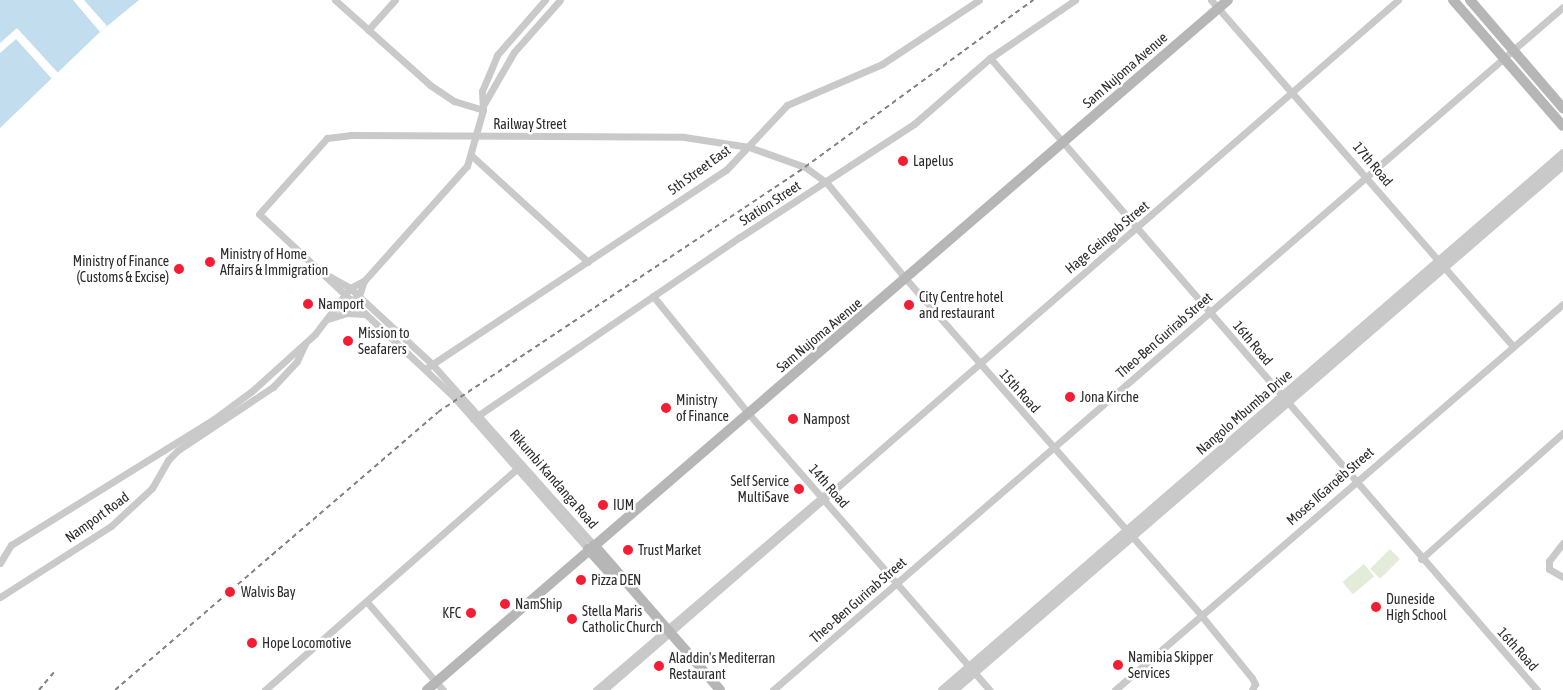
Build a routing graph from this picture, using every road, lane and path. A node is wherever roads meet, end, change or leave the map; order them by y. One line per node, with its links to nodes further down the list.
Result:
1 (335, 0): 14 (street)
2 (395, 0): 14 (street)
3 (545, 0): 19 (street)
4 (560, 0): 19 (street)
5 (979, 0): 24 (street, 5th Street East)
6 (1074, 0): 16 (street, Station Street)
7 (1211, 0): 13 (street, 17th Road)
8 (1228, 0): 13 (main road, Sam Nujoma Avenue)
9 (1398, 0): 18 (street, Hage Geingob Street)
10 (1453, 0): 17 (main road)
11 (1470, 0): 15 (main road)
12 (1563, 7): 15 (street, Theo-Ben Gurirab Street)
13 (1218, 8): 18 (street, 17th Road); 23 (main road, Sam Nujoma Avenue)
14 (368, 30): 19 (street)
15 (1513, 50): 17 (street, Theo-Ben Gurirab Street); 20 (main road)
16 (990, 58): 23 (street, 16th Road); 29 (street, Station Street)
17 (1503, 58): 21 (main road); 28 (street, Theo-Ben Gurirab Street)
18 (1294, 92): 28 (street, 17th Road); 30 (street, Hage Geingob Street)
19 (483, 107): 22 (street)
20 (1563, 108)
21 (1563, 126)
22 (477, 136): 24 (street, Railway Street); 26 (street); 33 (street, Railway Street)
23 (1062, 142): 30 (street, 16th Road); 34 (main road, Sam Nujoma Avenue)
24 (749, 147): 29 (street, Railway Street); 31 (street, 5th Street East)
25 (1563, 153): 32 (street, Nangolo Mbumba Drive)
26 (472, 156): 31 (street); 35 (street)
27 (1563, 164): 32 (street, Nangolo Mbumba Drive)
28 (1368, 177): 32 (street, 17th Road); 43 (street, Theo-Ben Gurirab Street)
29 (826, 182): 34 (street, 15th Road); 39 (street, Station Street)
30 (1136, 229): 43 (street, 16th Road); 48 (street, Hage Geingob Street)
31 (588, 262): 49 (street, 5th Street East)
32 (1440, 266): 47 (street, 17th Road); 51 (street, Nangolo Mbumba Drive)
33 (327, 275): 36 (street); 37 (street)
34 (906, 279): 48 (street, 15th Road); 52 (main road, Sam Nujoma Avenue)
35 (364, 281): 36 (street); 38 (street)
36 (350, 288): 37 (street, Namport Road); 38 (street, Rikumbi Kandanga Road)
37 (344, 296): 40 (street, Rikumbi Kandanga Road); 42 (street, Namport Road)
38 (359, 296): 40 (street); 49 (street, Rikumbi Kandanga Road)
39 (652, 296): 52 (street, 14th Road); 53 (street, Station Street)
40 (352, 302): 42 (street, Namport Road); 44 (street, Rikumbi Kandanga Road)
41 (1563, 304): 47 (street, Moses ǁGaroëb Street)
42 (336, 308): 45 (street, Namport Road)
43 (1210, 312): 51 (street, 16th Road); 55 (street, Theo-Ben Gurirab Street)
44 (364, 314): 45 (street); 50 (street, Rikumbi Kandanga Road)
45 (326, 320): 46 (street, Namport Road)
46 (305, 344): 63 (street, Namport Road); 66 (street, Namport Road)
47 (1513, 346): 57 (street, Moses ǁGaroëb Street)
48 (978, 363): 55 (street, 15th Road); 58 (street, Hage Geingob Street)
49 (432, 364): 50 (street, 5th Street East); 53 (street, Rikumbi Kandanga Road)
50 (425, 369): 53 (street, Rikumbi Kandanga Road)
51 (1284, 400): 57 (street, 16th Road); 59 (street, Nangolo Mbumba Drive)
52 (748, 413): 58 (street, 14th Road); 61 (main road, Sam Nujoma Avenue)
53 (476, 417): 56 (street, Rikumbi Kandanga Road)
54 (1563, 433): 62 (street)
55 (1054, 448): 59 (street, 15th Road); 65 (street, Theo-Ben Gurirab Street)
56 (520, 467): 61 (street, Rikumbi Kandanga Road); 67 (street)
57 (1354, 482): 62 (street, 16th Road); 68 (street, Moses ǁGaroëb Street)
58 (823, 498): 65 (street, 14th Road); 69 (street, Hage Geingob Street)
59 (1128, 534): 68 (street, 15th Road); 70 (street, Nangolo Mbumba Drive)
60 (1563, 543): 64 (street)
61 (591, 547): 69 (main road, Rikumbi Kandanga Road); 71 (main road, Sam Nujoma Avenue)
62 (1421, 559): 84 (street, 16th Road)
63 (0, 563)
64 (1563, 577)
65 (896, 583): 70 (street, 14th Road); 78 (street, Theo-Ben Gurirab Street)
66 (0, 597)
67 (367, 602): 71 (street); 72 (street)
68 (1200, 614): 82 (street, Moses ǁGaroëb Street); 83 (street, 15th Road)
69 (667, 633): 74 (street, Hage Geingob Street); 75 (street, Hage Geingob Street); 76 (main road, Rikumbi Kandanga Road); 77 (main road, Rikumbi Kandanga Road)
70 (971, 669): 79 (street, Nangolo Mbumba Drive); 80 (street, Nangolo Mbumba Drive); 81 (street, 14th Road)
71 (439, 686): 73 (main road, Sam Nujoma Avenue)
72 (265, 690)
73 (427, 690)
74 (596, 690)
75 (604, 690)
76 (713, 690)
77 (720, 690)
78 (773, 690)
79 (942, 690)
80 (953, 690)
81 (990, 690)
82 (1115, 690)
83 (1252, 690)
84 (1537, 690)

